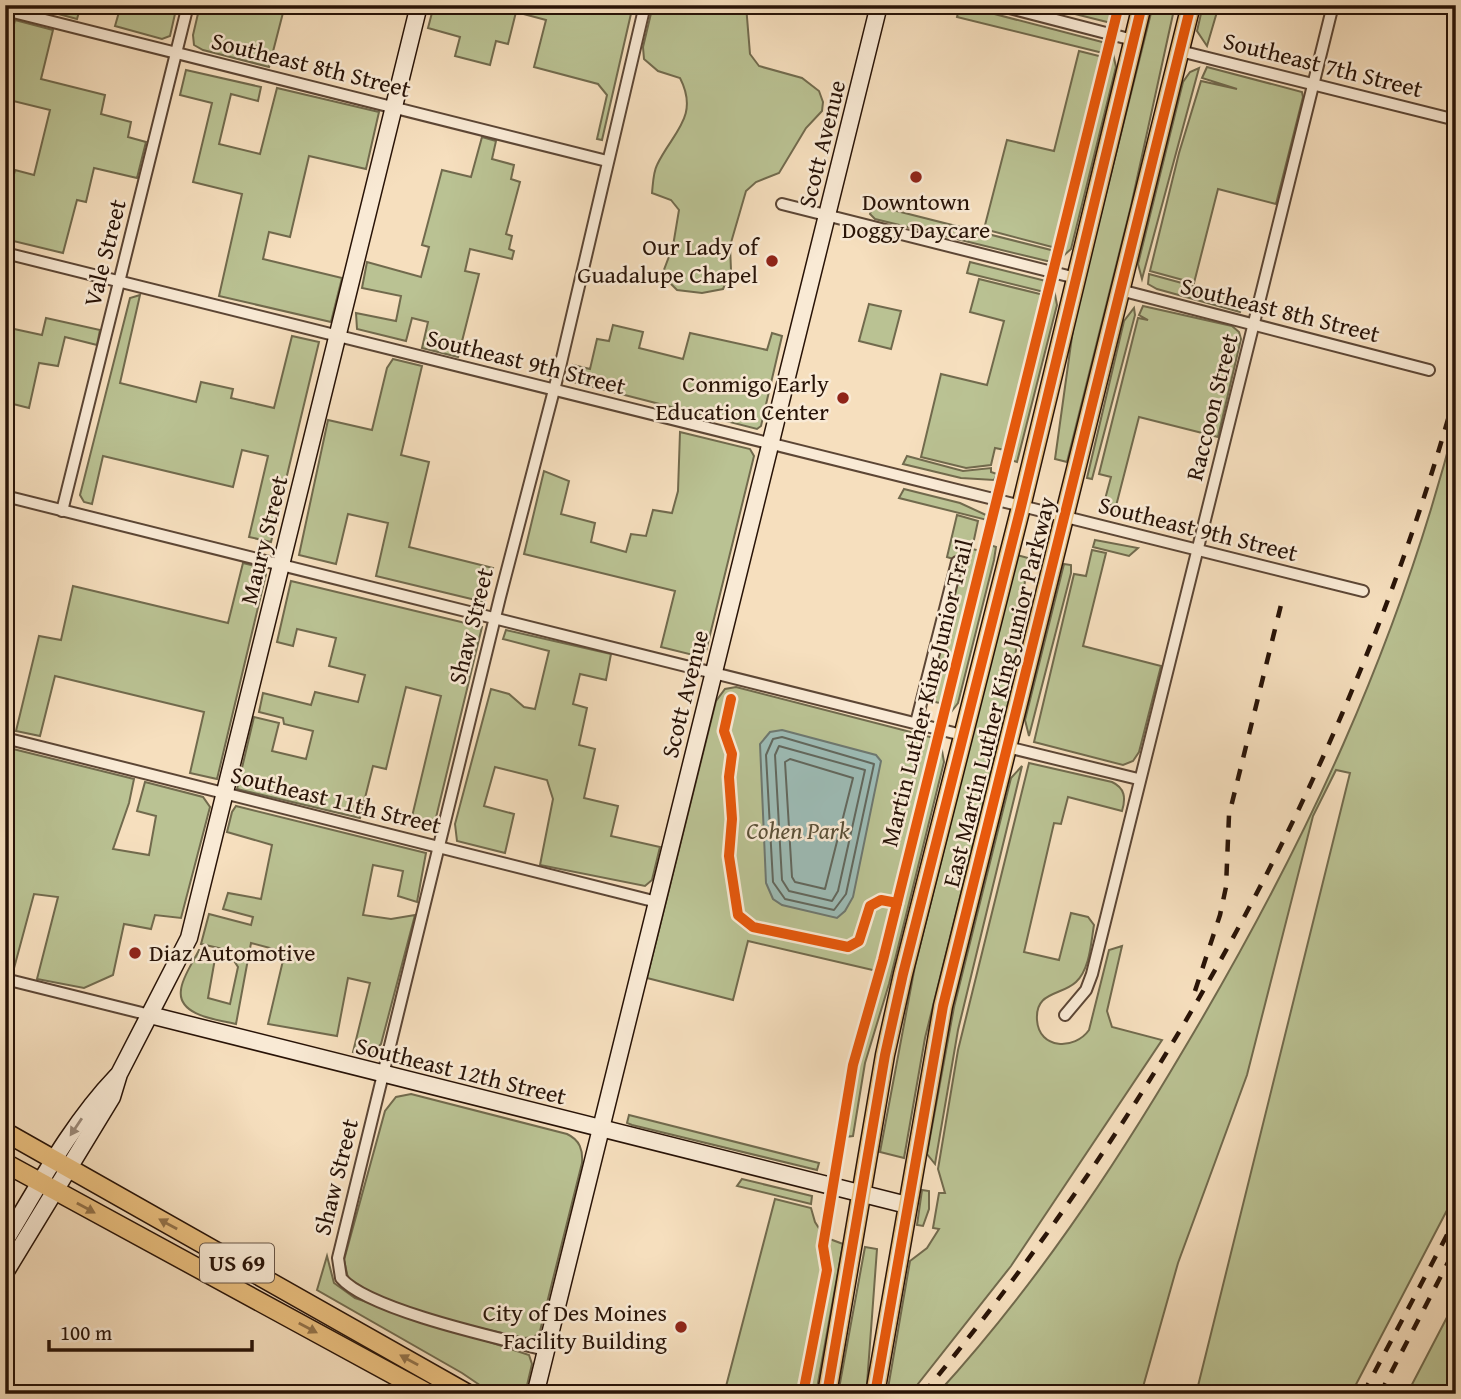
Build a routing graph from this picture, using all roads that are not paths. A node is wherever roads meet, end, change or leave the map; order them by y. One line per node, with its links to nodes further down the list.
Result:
1 (188, 5): 12 (street, Vale Street)
2 (419, 5): 14 (street, Maury Street)
3 (645, 5): 16 (street, Shaw Street)
4 (879, 5): 18 (street, Scott Avenue)
5 (998, 5): 10 (street)
6 (1142, 5): 10 (main road, East Martin Luther King Junior Parkway)
7 (1191, 5): 11 (main road, East Martin Luther King Junior Parkway)
8 (1333, 5): 13 (street, Raccoon Street)
9 (5, 10): 12 (street, Southeast 8th Street)
10 (1133, 40): 20 (main road, East Martin Luther King Junior Parkway)
11 (1180, 51): 13 (street, Southeast 7th Street); 22 (main road, East Martin Luther King Junior Parkway)
12 (176, 53): 14 (street, Southeast 8th Street); 21 (street, Vale Street)
13 (1313, 85): 15 (street, Southeast 7th Street); 23 (street, Raccoon Street)
14 (394, 108): 16 (street, Southeast 8th Street); 24 (street, Maury Street)
15 (1456, 120)
16 (607, 161): 26 (street, Shaw Street)
17 (782, 204): 18 (street)
18 (827, 216): 20 (street); 27 (street, Scott Avenue)
19 (5, 253): 21 (street, Southeast 9th Street)
20 (1076, 278): 29 (main road, East Martin Luther King Junior Parkway)
21 (119, 282): 24 (street, Southeast 9th Street); 30 (street, Vale Street)
22 (1120, 290): 23 (street, Southeast 8th Street); 31 (main road, East Martin Luther King Junior Parkway)
23 (1254, 325): 25 (street, Southeast 8th Street); 32 (street, Raccoon Street)
24 (337, 337): 26 (street, Southeast 9th Street); 34 (street, Maury Street)
25 (1429, 370)
26 (554, 391): 27 (street, Southeast 9th Street); 36 (street, Shaw Street)
27 (770, 445): 29 (street, Southeast 9th Street); 37 (street, Scott Avenue)
28 (5, 496): 30 (street)
29 (1021, 507): 31 (street, Southeast 9th Street); 39 (main road, East Martin Luther King Junior Parkway)
30 (62, 511): 34 (street)
31 (1063, 517): 32 (street, Southeast 9th Street); 41 (main road, East Martin Luther King Junior Parkway)
32 (1197, 550): 35 (street, Southeast 9th Street); 42 (street, Raccoon Street)
33 (957, 562): 38 (street)
34 (281, 566): 36 (street); 43 (street, Maury Street)
35 (1363, 591)
36 (495, 620): 37 (street); 44 (street, Shaw Street)
37 (714, 673): 38 (street); 45 (street, Scott Avenue)
38 (916, 723): 39 (street)
39 (962, 735): 55 (main road, East Martin Luther King Junior Parkway)
40 (5, 738): 43 (street, Southeast 11th Street)
41 (1007, 747): 42 (street); 56 (main road, East Martin Luther King Junior Parkway)
42 (1138, 779): 48 (street, Raccoon Street)
43 (225, 793): 44 (street, Southeast 11th Street); 47 (street, Maury Street)
44 (439, 847): 45 (street, Southeast 11th Street); 49 (street, Shaw Street)
45 (657, 902): 50 (street, Scott Avenue)
46 (5, 979): 47 (street, Southeast 12th Street)
47 (150, 1014): 49 (street, Southeast 12th Street); 53 (street, Maury Street)
48 (1065, 1015)
49 (383, 1074): 50 (street, Southeast 12th Street); 59 (street, Shaw Street)
50 (601, 1130): 55 (street, Southeast 12th Street); 59 (street, Scott Avenue)
51 (5, 1132): 53 (main road, US 69)
52 (5, 1163): 54 (main road, US 69)
53 (62, 1164): 54 (street, Maury Street); 62 (main road, US 69, one-way to 53)
54 (48, 1187): 57 (street, Maury Street); 58 (street, Maury Street); 61 (main road, US 69, one-way to 61)
55 (863, 1196): 56 (street, Southeast 12th Street); 63 (main road, East Martin Luther King Junior Parkway)
56 (906, 1205): 64 (main road, East Martin Luther King Junior Parkway)
57 (5, 1241)
58 (5, 1273)
59 (546, 1350): 60 (street, Scott Avenue)
60 (536, 1392)
61 (429, 1394)
62 (468, 1394)
63 (827, 1394)
64 (875, 1394)

